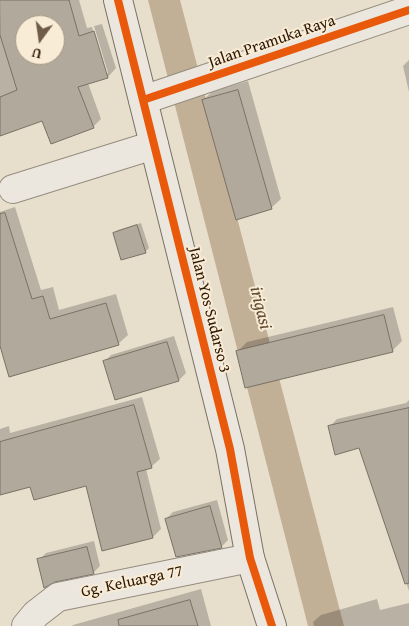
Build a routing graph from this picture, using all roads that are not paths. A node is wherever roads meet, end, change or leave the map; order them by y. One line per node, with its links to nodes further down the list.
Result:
1 (118, 0): 3 (street, Jalan Yos Sudarso 3)
2 (409, 10): 3 (street, Jalan Pramuka Raya)
3 (146, 99): 4 (street, Jalan Yos Sudarso 3)
4 (154, 145): 5 (street); 6 (street, Jalan Yos Sudarso 3)
5 (13, 189)
6 (250, 558): 7 (street, Gg. Keluarga 77); 8 (street, Jalan Yos Sudarso 3)
7 (26, 626)
8 (272, 626)

